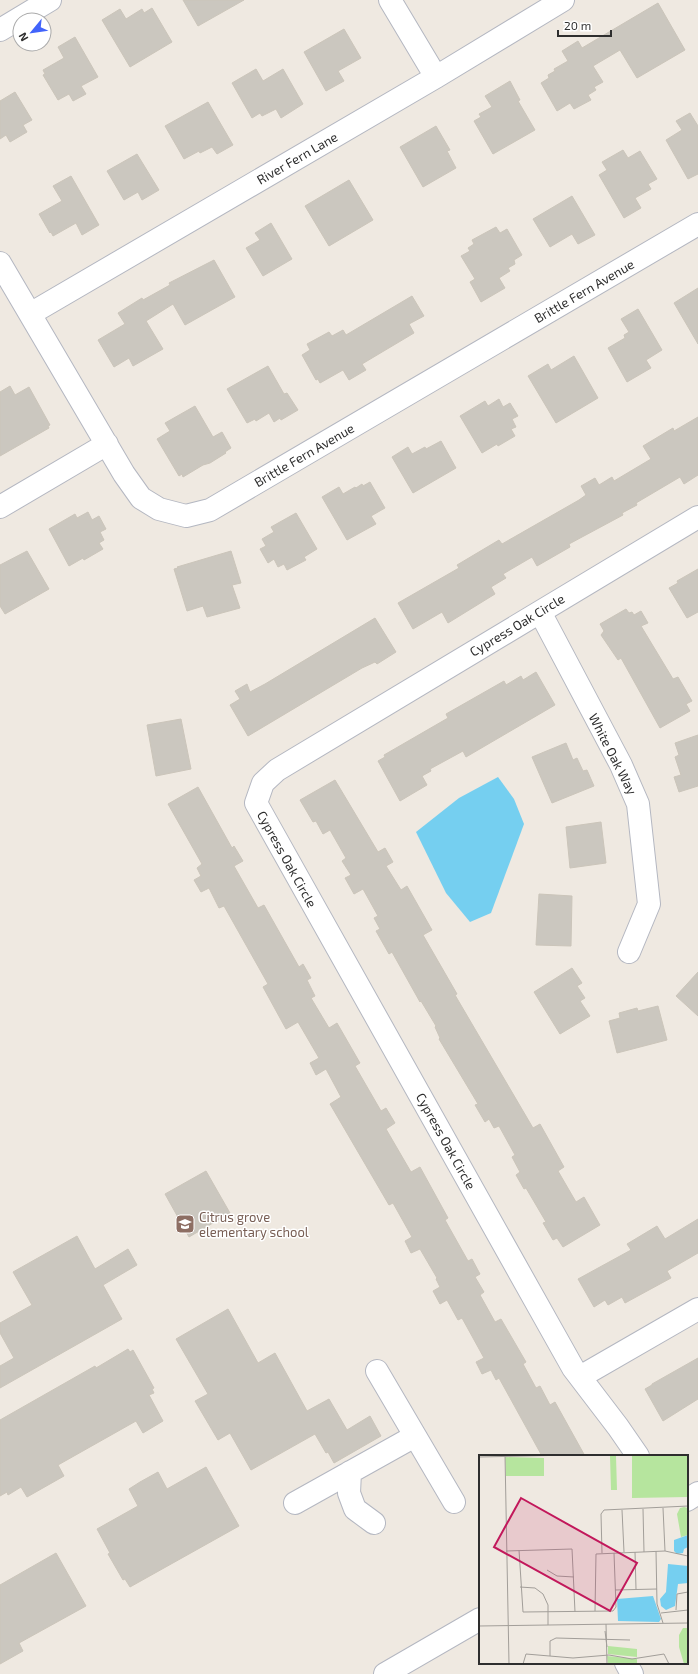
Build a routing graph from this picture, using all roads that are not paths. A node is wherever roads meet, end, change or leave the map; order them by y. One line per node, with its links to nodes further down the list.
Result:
1 (50, 0): 4 (street)
2 (390, 0): 5 (street)
3 (563, 0): 5 (street, River Fern Lane)
4 (0, 30)
5 (436, 77): 8 (street, River Fern Lane)
6 (698, 224): 9 (street, Brittle Fern Avenue)
7 (0, 263): 8 (street, Brittle Fern Avenue)
8 (30, 314): 9 (street, Brittle Fern Avenue)
9 (107, 444): 10 (street)
10 (0, 507)
11 (698, 517): 12 (street, Cypress Oak Circle)
12 (540, 612): 13 (street, White Oak Way); 16 (street, Cypress Oak Circle)
13 (629, 952)
14 (698, 1309): 16 (street)
15 (377, 1371): 17 (street)
16 (580, 1377): 18 (street, Cypress Oak Circle)
17 (415, 1436): 19 (street); 22 (street)
18 (637, 1455)
19 (350, 1472): 23 (street); 24 (street)
20 (698, 1493): 21 (street)
21 (688, 1499)
22 (454, 1502)
23 (295, 1503)
24 (374, 1523)
25 (479, 1620): 27 (street)
26 (627, 1664): 28 (street)
27 (385, 1674)
28 (632, 1674)

